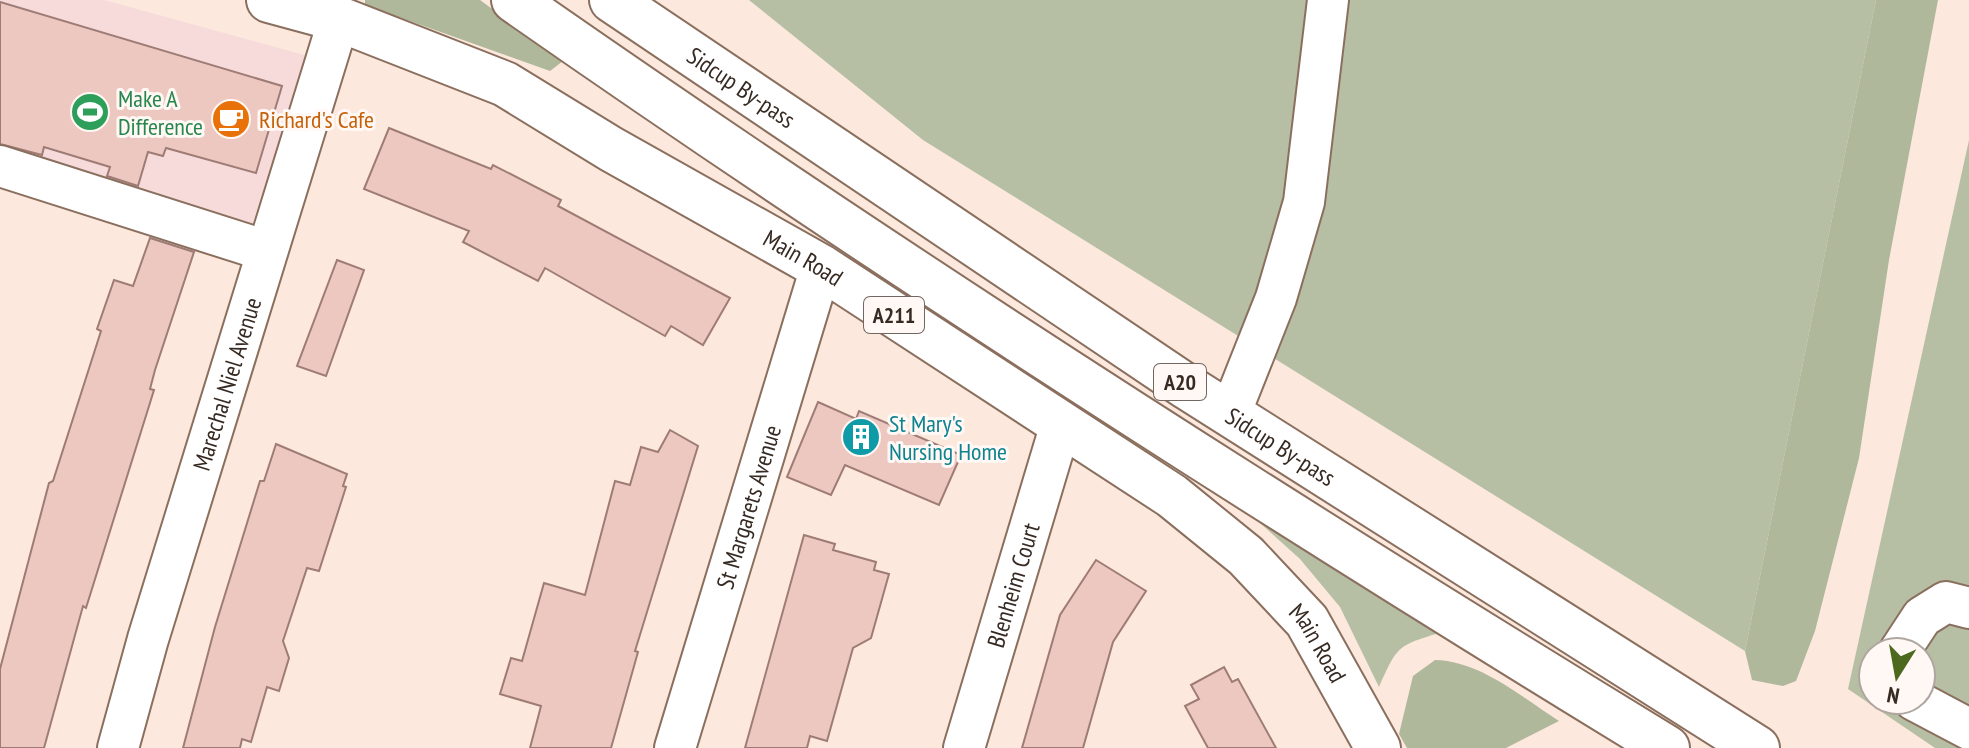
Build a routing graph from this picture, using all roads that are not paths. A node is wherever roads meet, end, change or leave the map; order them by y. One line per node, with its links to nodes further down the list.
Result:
1 (269, 0): 5 (main road, Main Road / A211)
2 (514, 0): 19 (main road, Sidcup By-pass / A20)
3 (612, 0): 9 (main road, Sidcup By-pass / A20)
4 (1328, 0): 9 (street)
5 (339, 19): 7 (street, Marechal Niel Avenue); 8 (main road, Main Road / A211)
6 (0, 166): 7 (street)
7 (267, 251): 16 (street, Marechal Niel Avenue)
8 (821, 267): 10 (main road, Main Road / A211); 17 (street, St Margarets Avenue)
9 (1230, 414): 20 (main road, Sidcup By-pass / A20)
10 (1061, 424): 15 (main road, Main Road / A211); 18 (street, Blenheim Court)
11 (1969, 608): 12 (street)
12 (1910, 636)
13 (1937, 712): 14 (street)
14 (1969, 729)
15 (1372, 734)
16 (118, 748)
17 (675, 748)
18 (964, 748)
19 (1667, 748)
20 (1757, 748)

